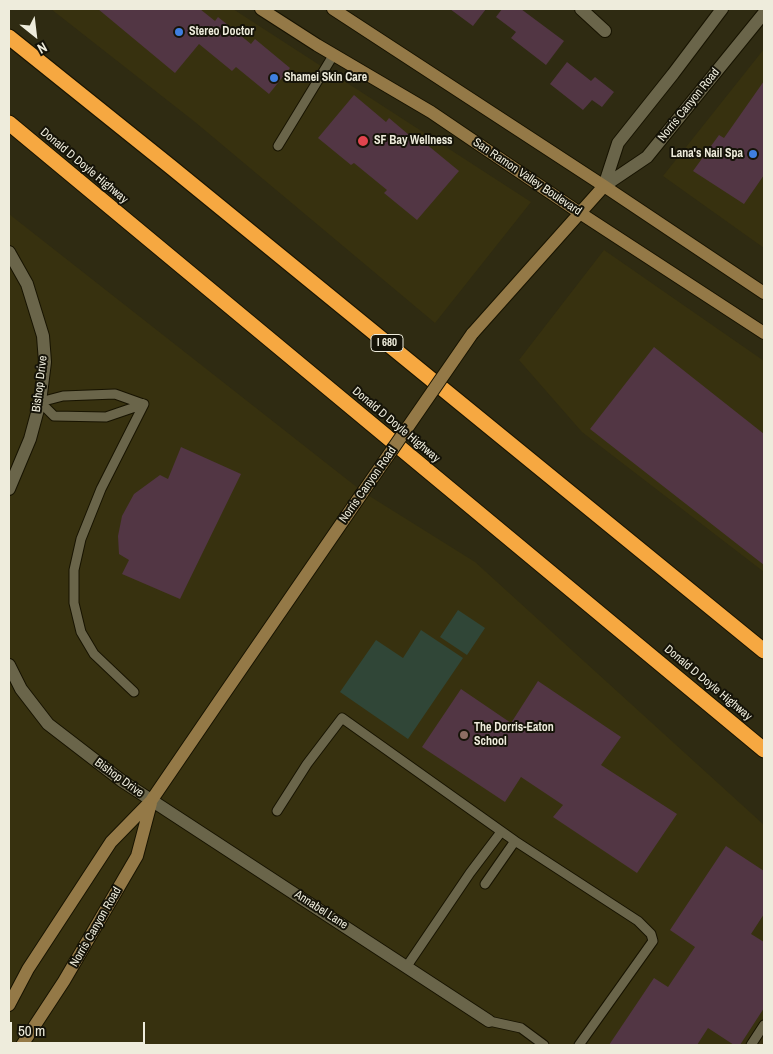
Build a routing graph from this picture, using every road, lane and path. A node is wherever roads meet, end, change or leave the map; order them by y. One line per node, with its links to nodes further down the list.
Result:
1 (261, 9): 8 (main road, San Ramon Valley Boulevard)
2 (333, 9): 11 (main road)
3 (581, 9): 6 (street)
4 (722, 9): 11 (street, Norris Canyon Road)
5 (764, 13): 11 (street, Norris Canyon Road)
6 (605, 31)
7 (9, 37): 19 (highway, I 680)
8 (334, 54): 10 (lane); 12 (main road, San Ramon Valley Boulevard)
9 (9, 123): 22 (highway, Donald D Doyle Highway)
10 (278, 146)
11 (604, 186): 12 (main road, Norris Canyon Road); 14 (main road)
12 (580, 213): 15 (main road, San Ramon Valley Boulevard); 23 (main road, Norris Canyon Road, bridge)
13 (9, 252): 16 (street, Bishop Drive)
14 (764, 293)
15 (764, 333)
16 (40, 402): 17 (lane); 17 (lane); 18 (street, Bishop Drive)
17 (144, 404): 21 (lane)
18 (9, 489)
19 (764, 651)
20 (9, 665): 23 (street, Bishop Drive)
21 (134, 692)
22 (764, 750)
23 (151, 801): 28 (street, Annabel Lane); 29 (main road, Norris Canyon Road); 32 (main road, Norris Canyon Road)
24 (277, 811): 25 (lane)
25 (501, 832): 26 (lane); 28 (lane)
26 (515, 841): 27 (lane); 34 (lane)
27 (486, 884)
28 (407, 966): 30 (street, Annabel Lane)
29 (9, 1005)
30 (489, 1021): 33 (lane)
31 (764, 1025): 35 (lane)
32 (22, 1045)
33 (544, 1045)
34 (579, 1045)
35 (750, 1045)

